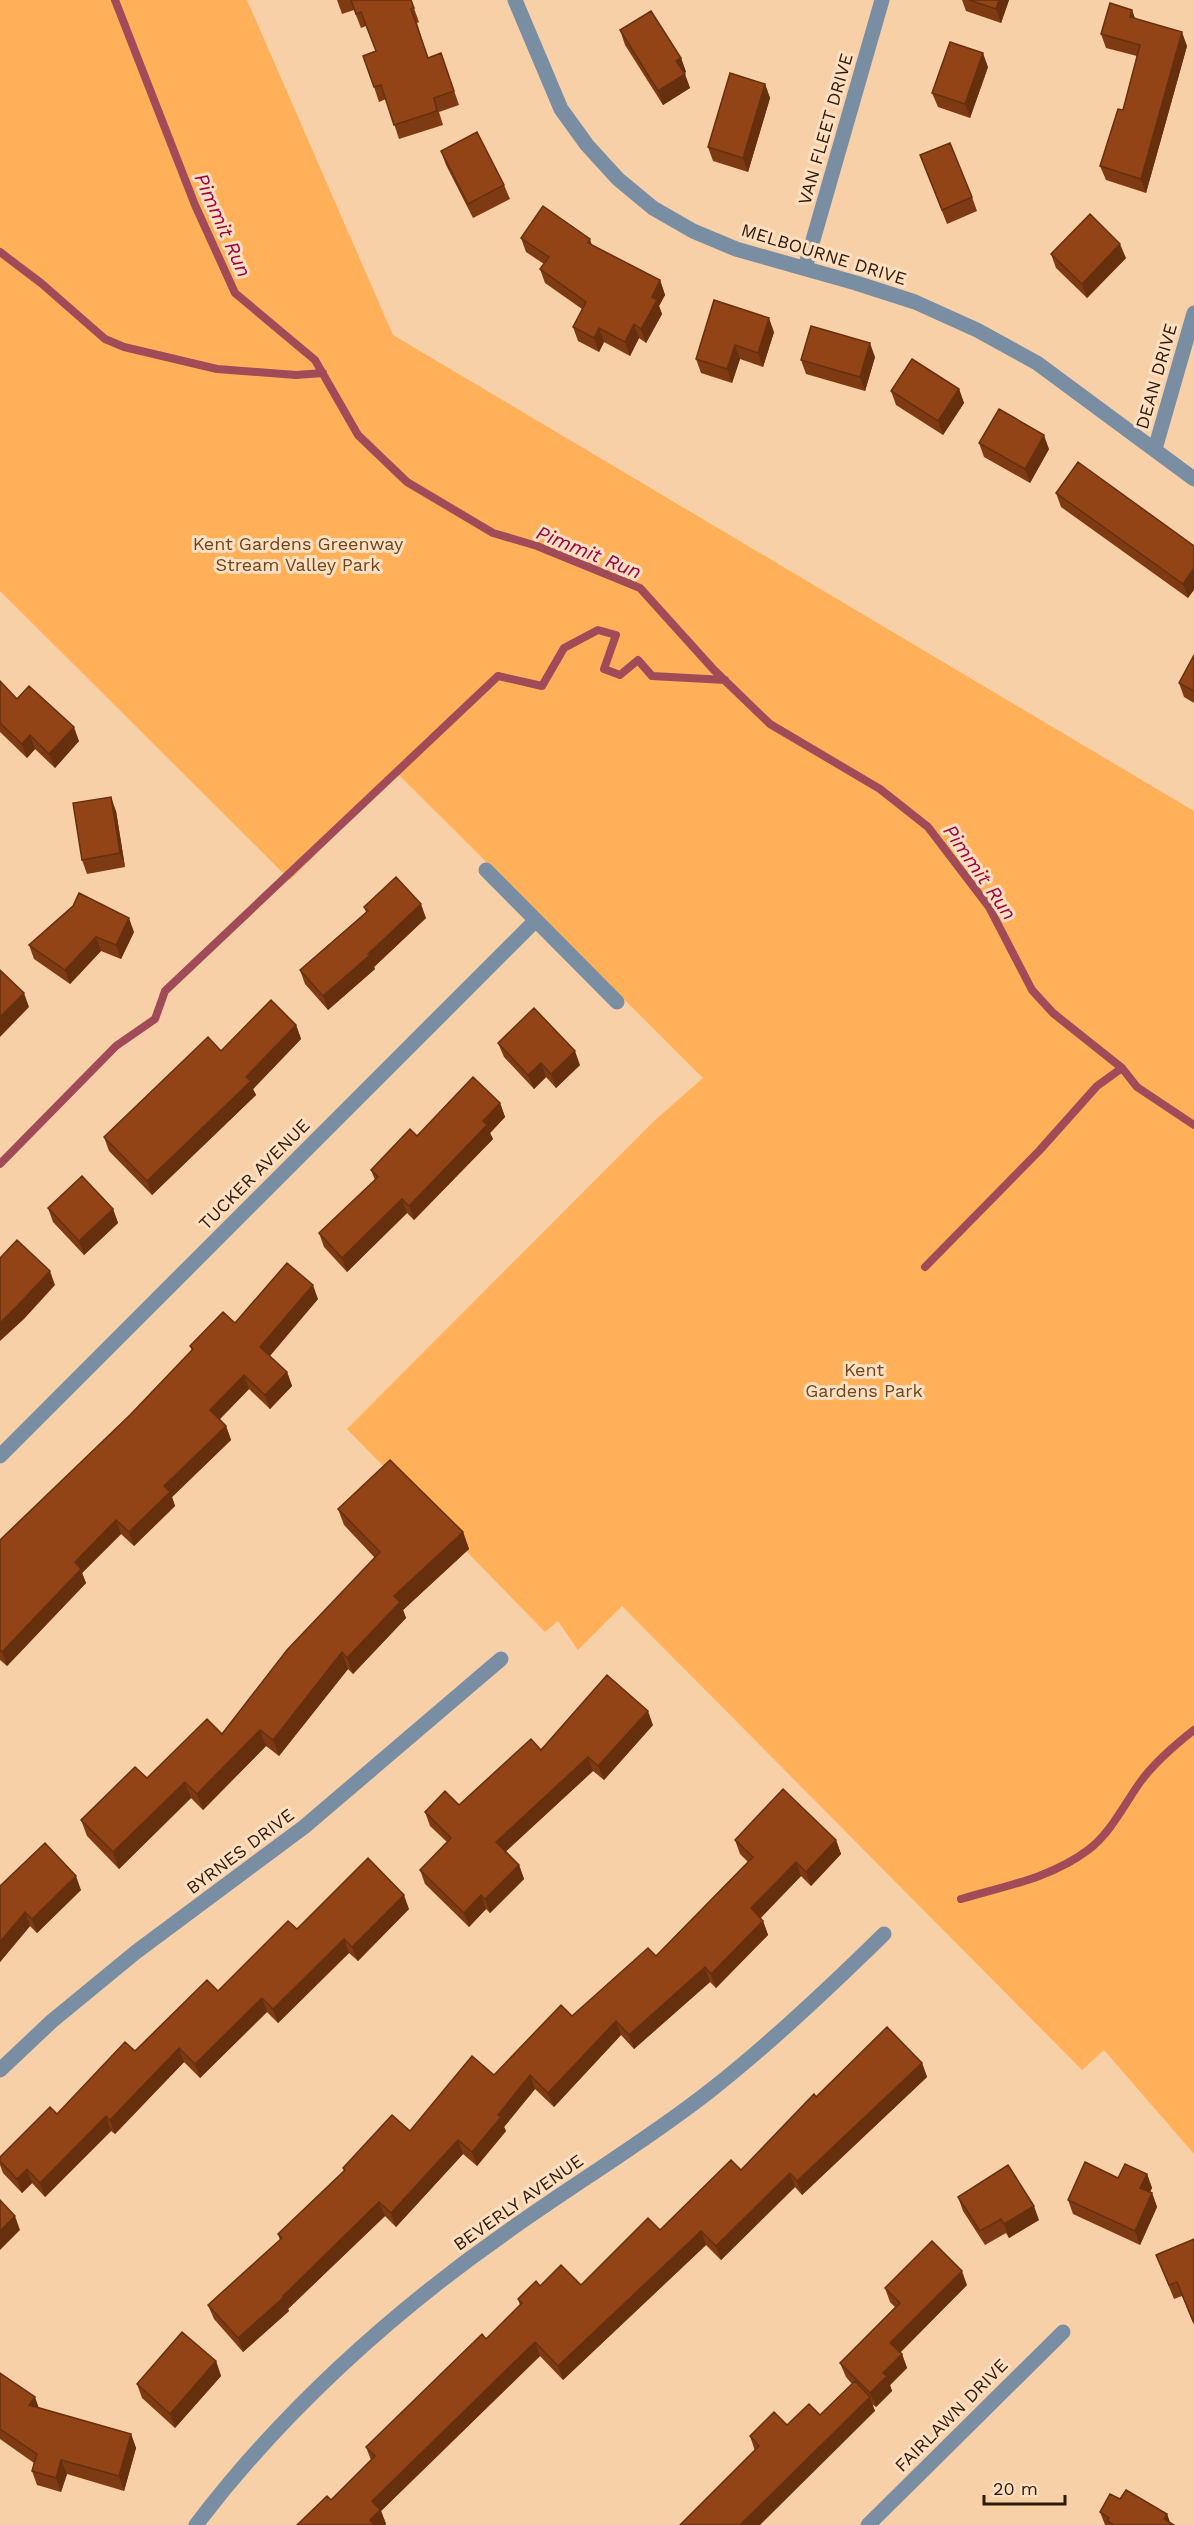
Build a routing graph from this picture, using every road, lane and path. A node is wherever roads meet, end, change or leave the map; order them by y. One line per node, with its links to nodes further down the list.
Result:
1 (515, 0): 3 (street, MELBOURNE DRIVE)
2 (882, 0): 3 (street, VAN FLEET DRIVE)
3 (805, 268): 5 (street, MELBOURNE DRIVE)
4 (1194, 313): 5 (street, DEAN DRIVE)
5 (1155, 449): 6 (street, MELBOURNE DRIVE)
6 (1194, 479)
7 (486, 870): 8 (street)
8 (536, 920): 9 (street); 10 (street, TUCKER AVENUE)
9 (618, 1002)
10 (0, 1456)
11 (501, 1659): 13 (street, BYRNES DRIVE)
12 (884, 1934): 15 (street, BEVERLY AVENUE)
13 (0, 2070)
14 (1063, 2332): 16 (street, FAIRLAWN DRIVE)
15 (196, 2525)
16 (868, 2525)

